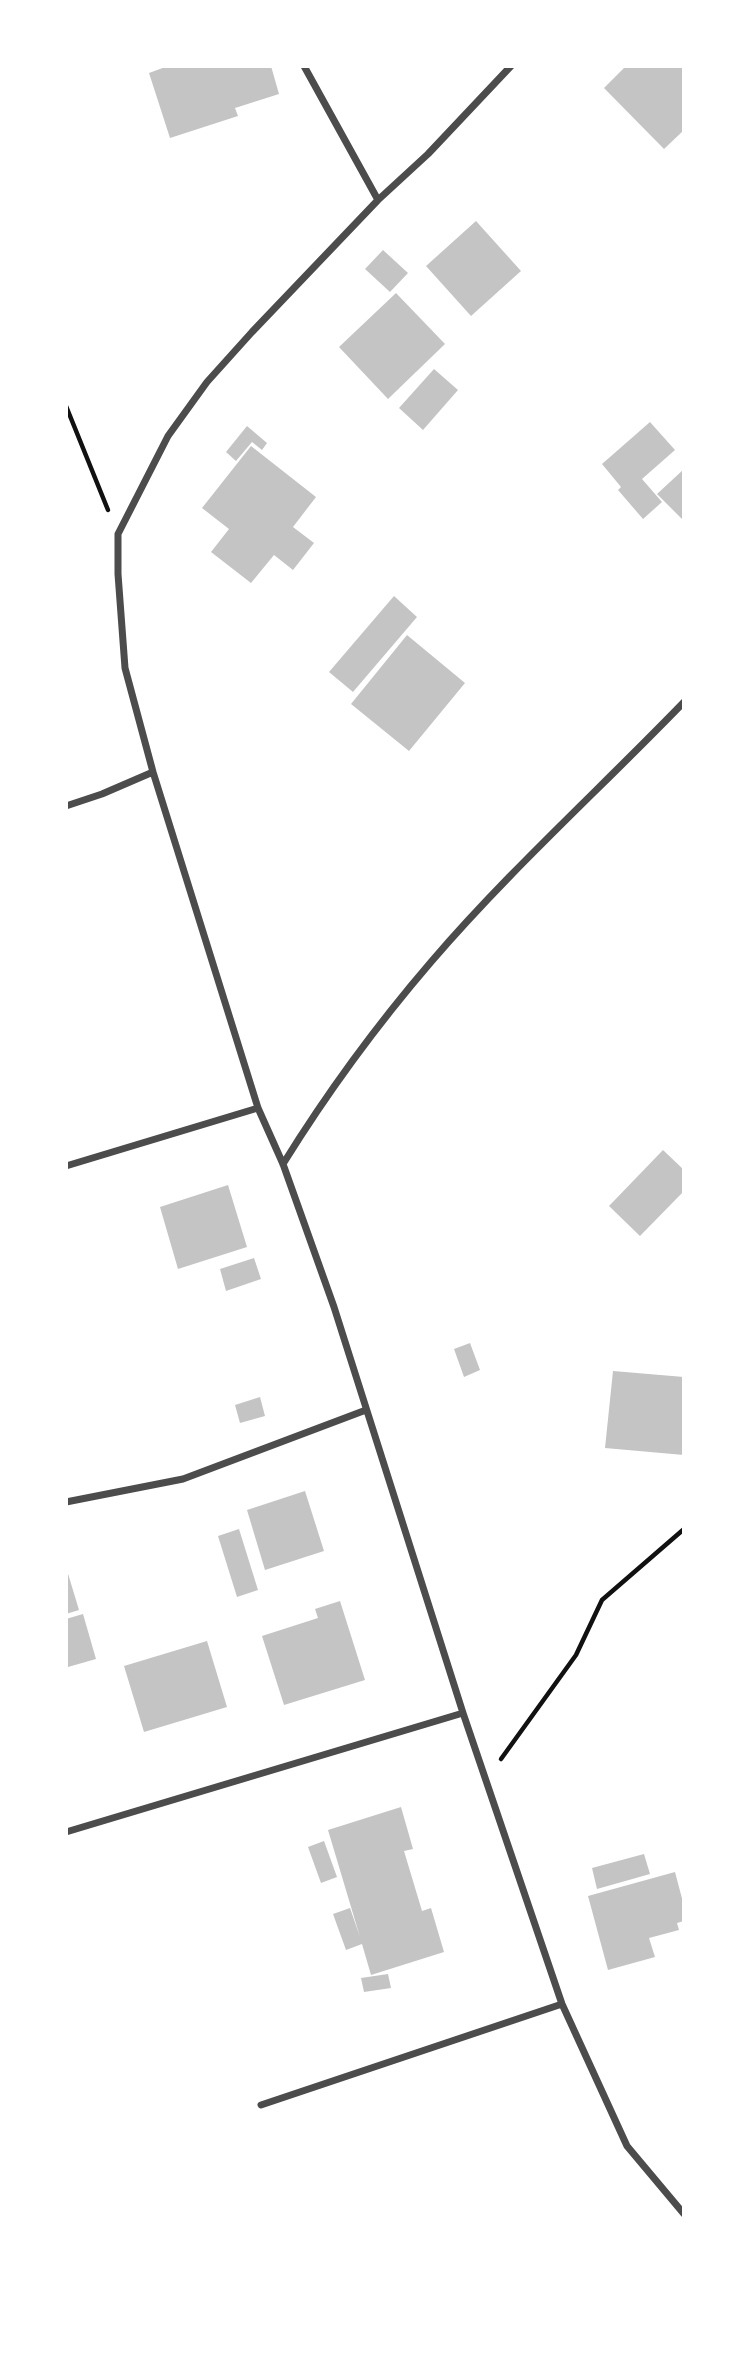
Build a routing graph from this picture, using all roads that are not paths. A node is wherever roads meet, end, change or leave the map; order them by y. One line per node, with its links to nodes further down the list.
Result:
1 (304, 66): 3 (street)
2 (510, 66): 3 (street)
3 (378, 200): 5 (street)
4 (684, 702): 8 (street)
5 (153, 772): 6 (street); 7 (street)
6 (66, 806)
7 (258, 1108): 8 (street); 9 (street)
8 (283, 1164): 10 (street)
9 (66, 1166)
10 (366, 1410): 11 (street); 12 (street)
11 (66, 1502)
12 (463, 1713): 13 (street); 14 (street)
13 (66, 1832)
14 (562, 2004): 15 (street); 16 (street)
15 (261, 2105)
16 (684, 2214)

